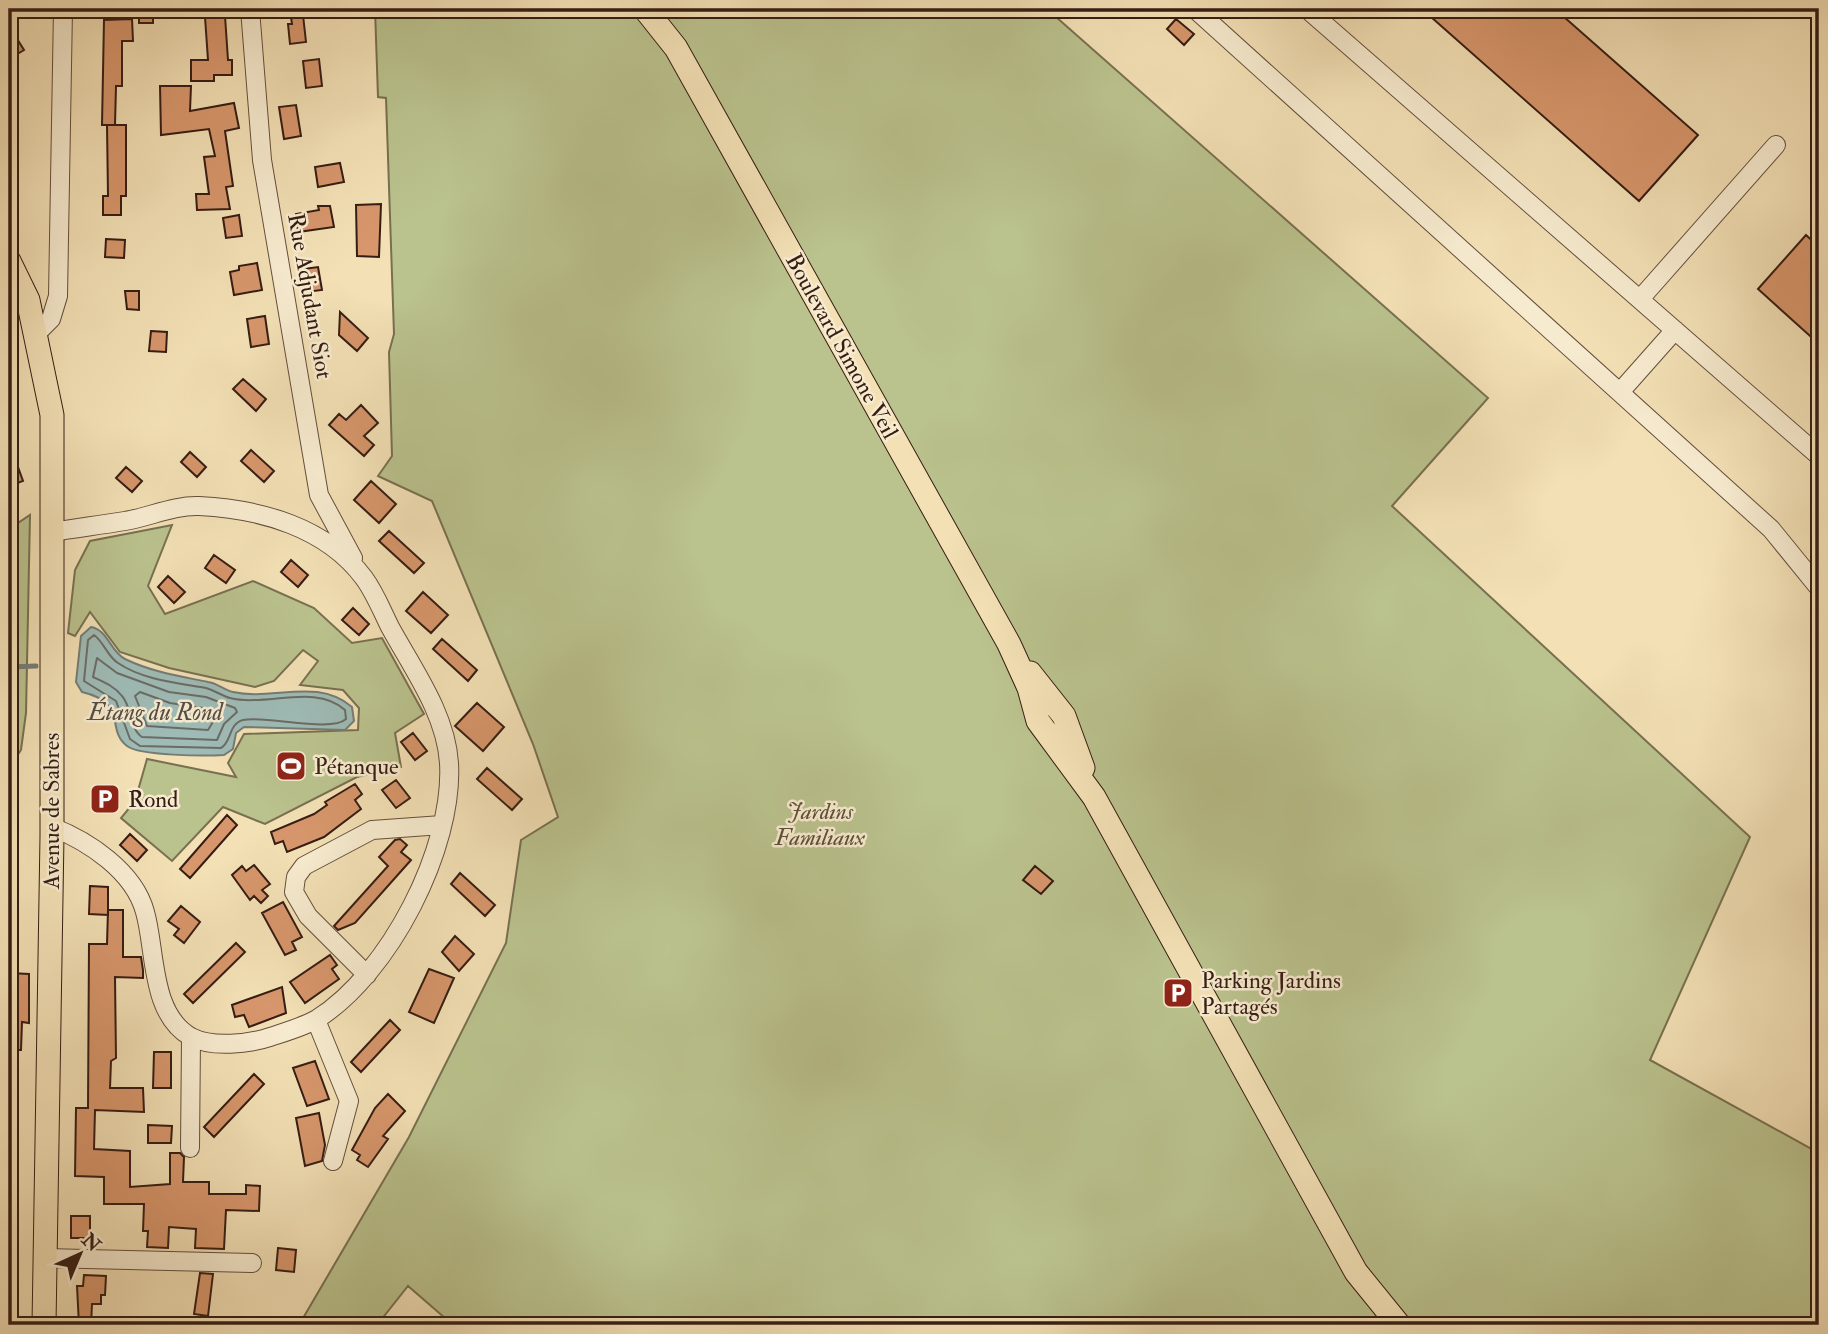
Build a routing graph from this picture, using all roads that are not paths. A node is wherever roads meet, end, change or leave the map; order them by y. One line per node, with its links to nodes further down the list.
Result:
1 (63, 9): 12 (street)
2 (250, 9): 16 (street, Rue Adjudant Siot)
3 (645, 9): 7 (main road, Boulevard Simone Veil)
4 (662, 9): 7 (main road, Boulevard Simone Veil)
5 (1195, 9): 13 (street)
6 (1307, 9): 10 (street)
7 (676, 48): 25 (main road, Boulevard Simone Veil)
8 (1776, 145): 10 (street)
9 (9, 261): 12 (main road, Avenue de Sabres)
10 (1640, 299): 11 (street)
11 (1675, 330): 13 (street); 14 (street)
12 (37, 333): 15 (main road, Avenue de Sabres)
13 (1620, 392): 17 (street)
14 (1819, 456)
15 (52, 532): 16 (street); 19 (main road, Avenue de Sabres)
16 (365, 579): 18 (street)
17 (1819, 588)
18 (442, 825): 20 (street); 20 (street)
19 (52, 827): 22 (street); 26 (main road, Avenue de Sabres)
20 (367, 975): 21 (street)
21 (316, 1020): 22 (street); 24 (street)
22 (191, 1037): 23 (street)
23 (190, 1148)
24 (333, 1161)
25 (1332, 1223): 29 (main road, Boulevard Simone Veil); 30 (main road, Boulevard Simone Veil)
26 (45, 1258): 27 (street); 28 (main road, Avenue de Sabres)
27 (252, 1263)
28 (44, 1325)
29 (1398, 1325)
30 (1414, 1325)

